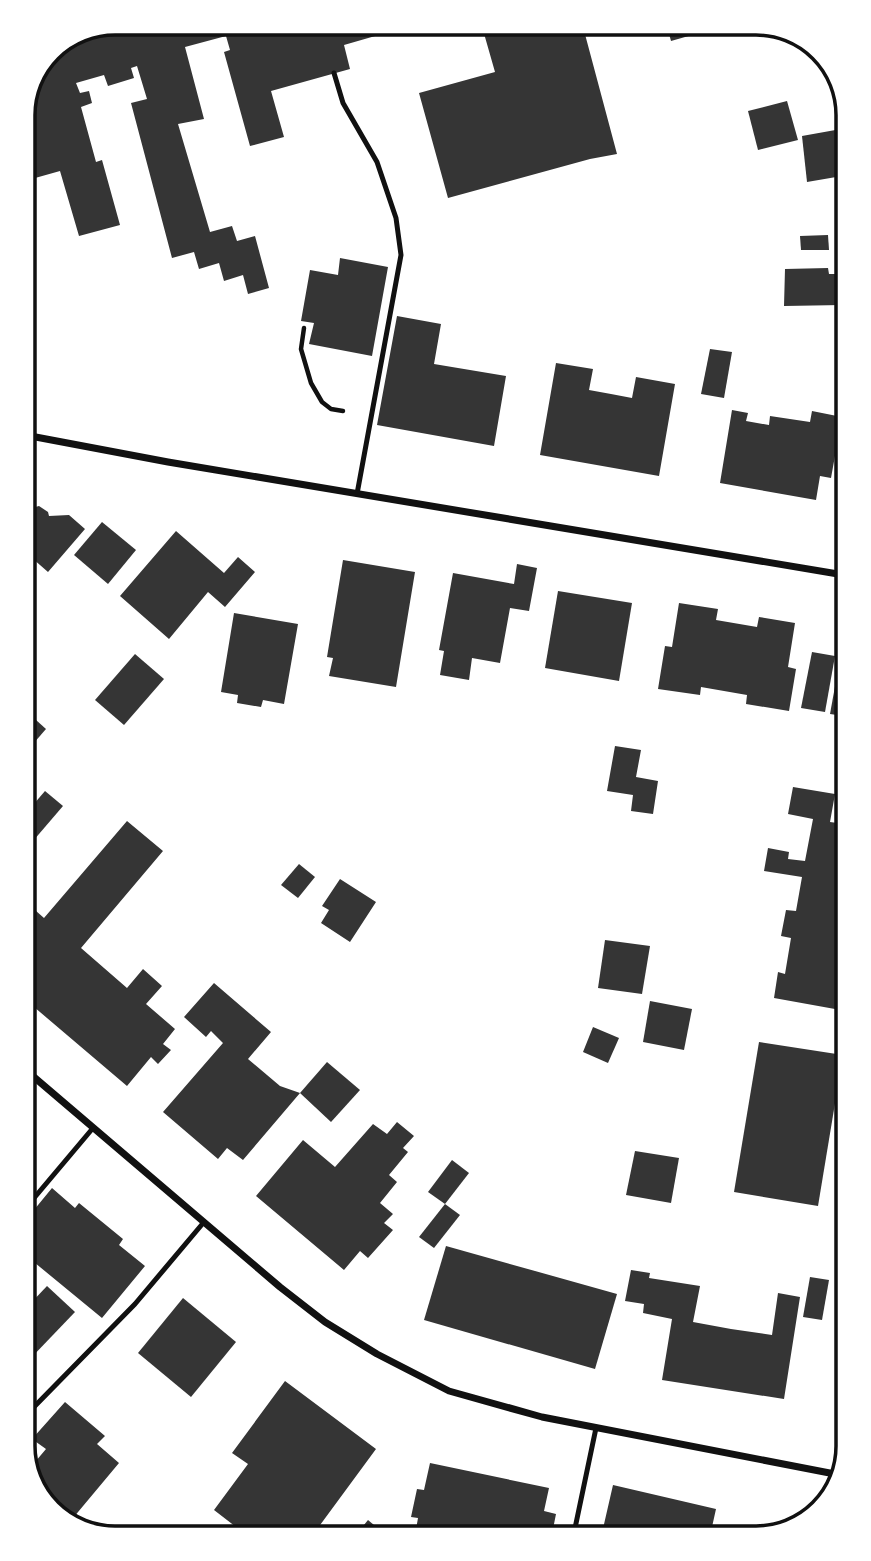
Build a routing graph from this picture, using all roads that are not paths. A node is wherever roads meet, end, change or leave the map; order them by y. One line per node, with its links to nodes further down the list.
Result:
1 (334, 73): 3 (lane)
2 (35, 437): 3 (street)
3 (357, 494): 4 (street)
4 (836, 574)
5 (35, 1078): 6 (street)
6 (93, 1128): 7 (lane); 8 (street)
7 (35, 1197)
8 (204, 1222): 9 (lane); 10 (street)
9 (35, 1406)
10 (596, 1428): 11 (street); 12 (lane)
11 (831, 1473)
12 (576, 1526)

